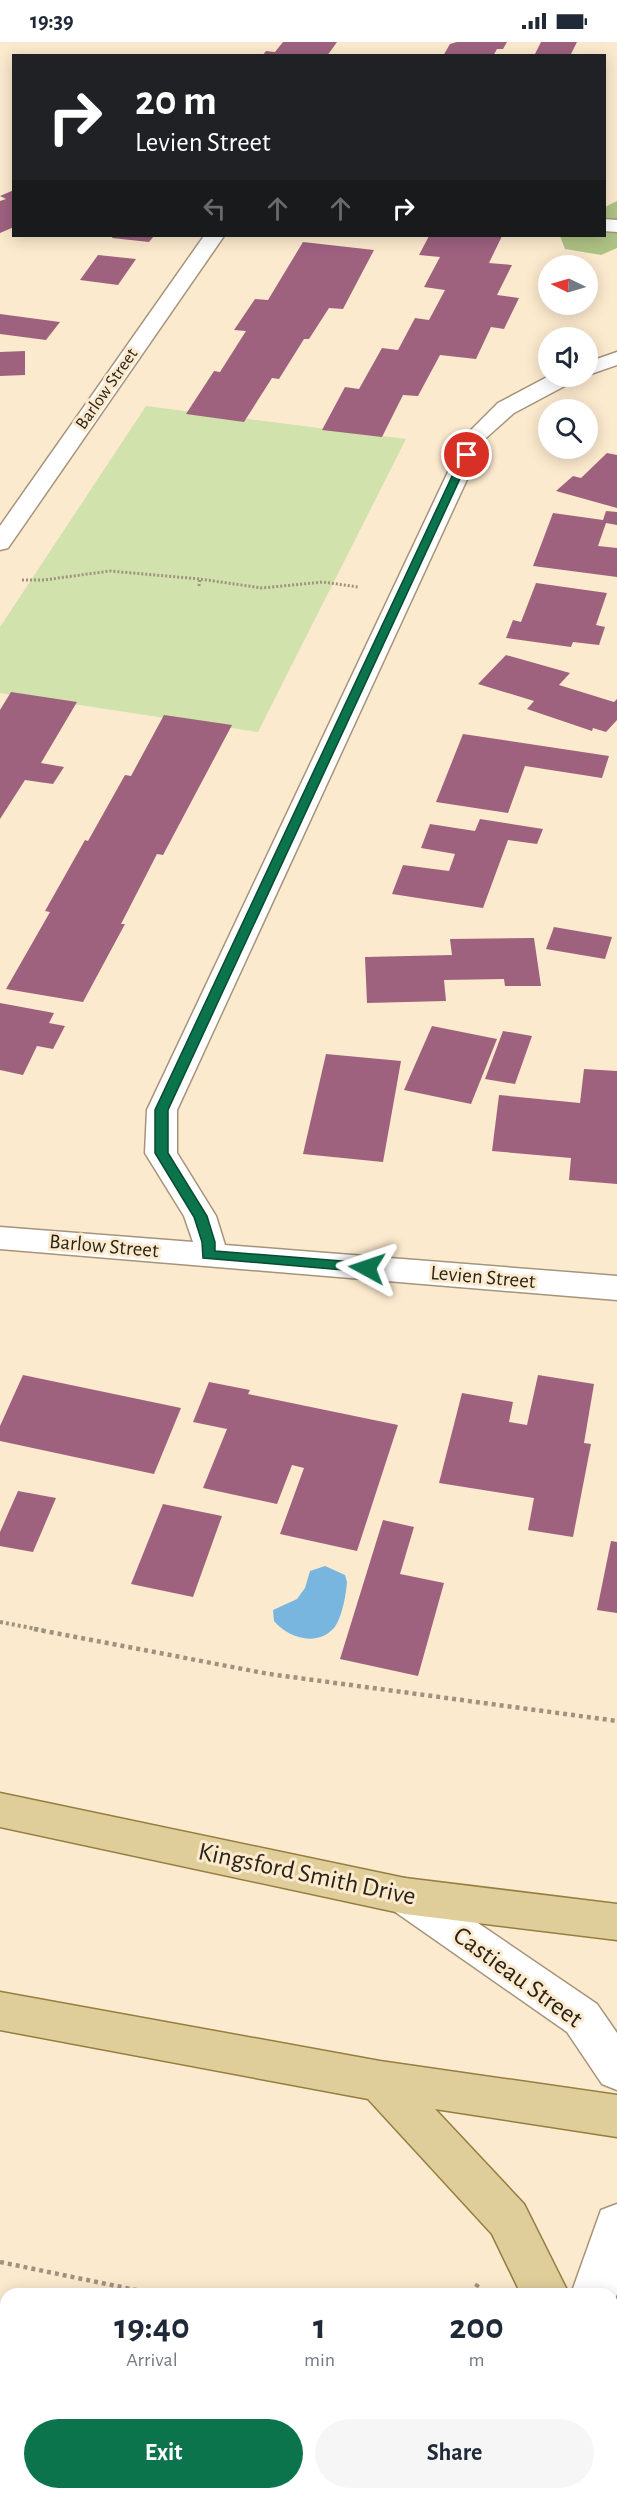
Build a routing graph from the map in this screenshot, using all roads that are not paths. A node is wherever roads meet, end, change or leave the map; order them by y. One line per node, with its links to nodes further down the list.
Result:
1 (213, 237): 5 (street, Barlow Street)
2 (617, 358): 3 (street)
3 (598, 365)
4 (543, 387): 7 (street)
5 (0, 543)
6 (0, 1238): 7 (street, Barlow Street)
7 (207, 1255): 8 (street, Levien Street)
8 (617, 1288)
9 (0, 1810): 10 (main road, Kingsford Smith Drive)
10 (405, 1896): 11 (main road, Kingsford Smith Drive); 13 (street, Castieau Street)
11 (617, 1922)
12 (0, 2011): 14 (main road)
13 (617, 2070)
14 (380, 2081): 15 (main road); 17 (main road)
15 (617, 2116)
16 (617, 2226): 18 (street)
17 (543, 2288)
18 (596, 2288)

